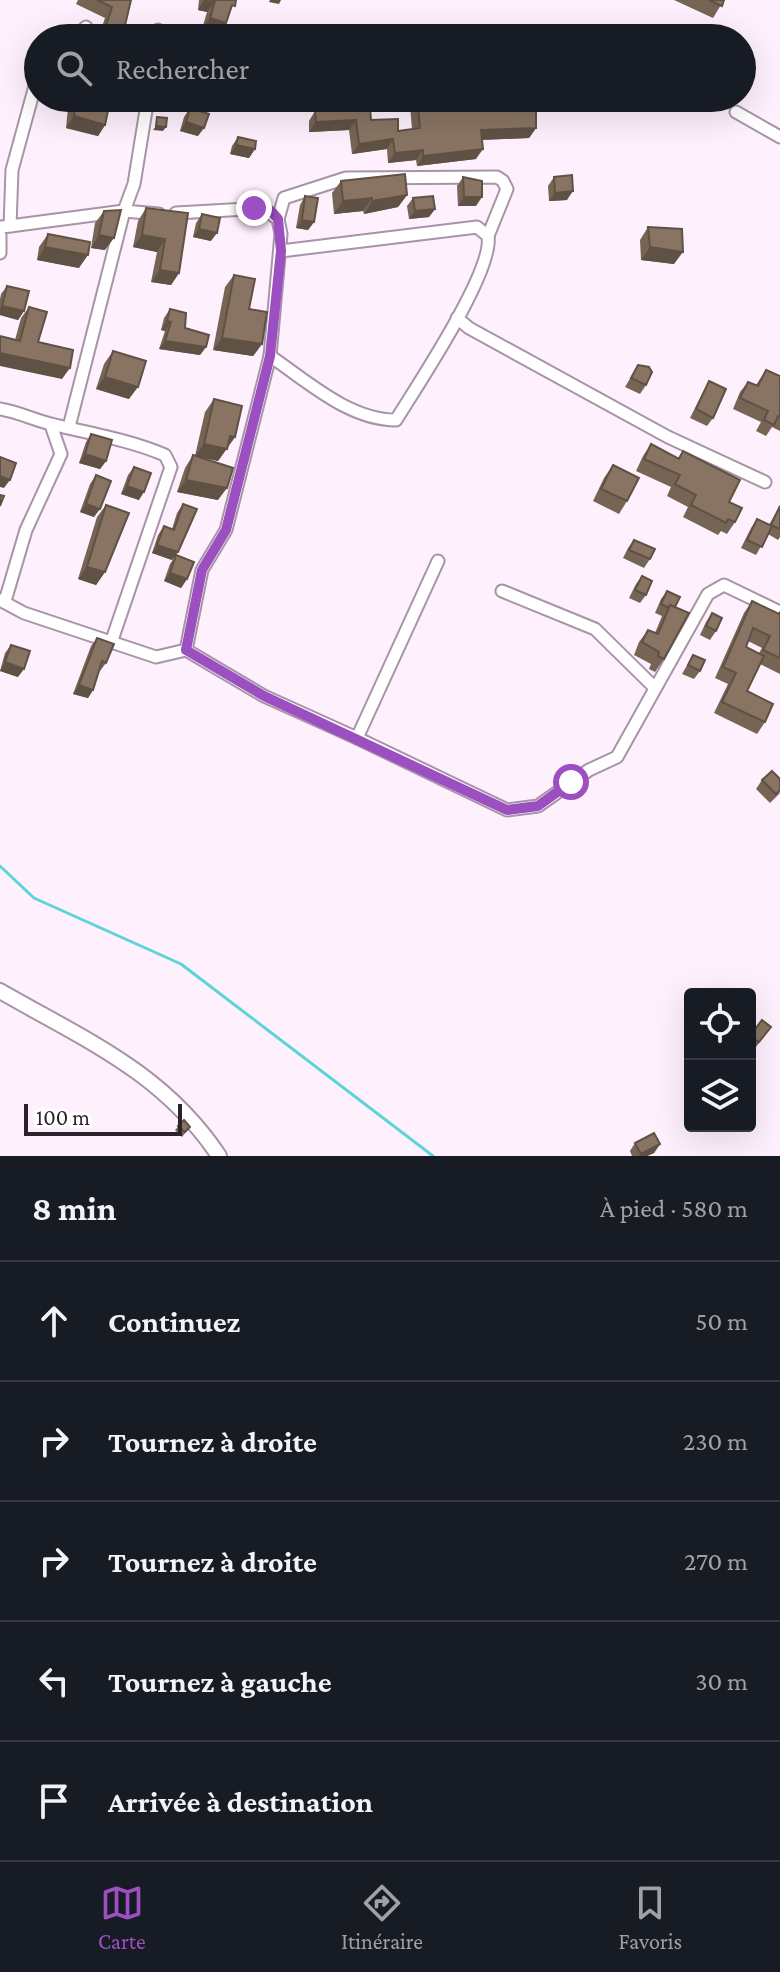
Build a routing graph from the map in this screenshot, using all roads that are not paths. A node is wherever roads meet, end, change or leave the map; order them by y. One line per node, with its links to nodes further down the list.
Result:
1 (28, 112): 7 (street)
2 (146, 112): 5 (street)
3 (736, 112): 4 (street)
4 (780, 137)
5 (124, 211): 6 (street); 7 (street); 16 (street)
6 (278, 219): 9 (street); 10 (street)
7 (5, 226)
8 (0, 235): 11 (street)
9 (488, 236): 10 (street); 12 (street)
10 (281, 251): 13 (street)
11 (0, 253)
12 (457, 318): 13 (street); 17 (street)
13 (270, 356): 23 (street)
14 (0, 409): 15 (street)
15 (51, 425): 16 (street); 20 (street)
16 (69, 427): 22 (street)
17 (765, 482)
18 (438, 561): 25 (street)
19 (502, 591): 24 (street)
20 (2, 601): 22 (street)
21 (780, 612): 24 (street)
22 (112, 640): 23 (street)
23 (186, 650): 25 (street)
24 (654, 687): 25 (street)
25 (357, 738)
26 (0, 991): 27 (street)
27 (219, 1156)

